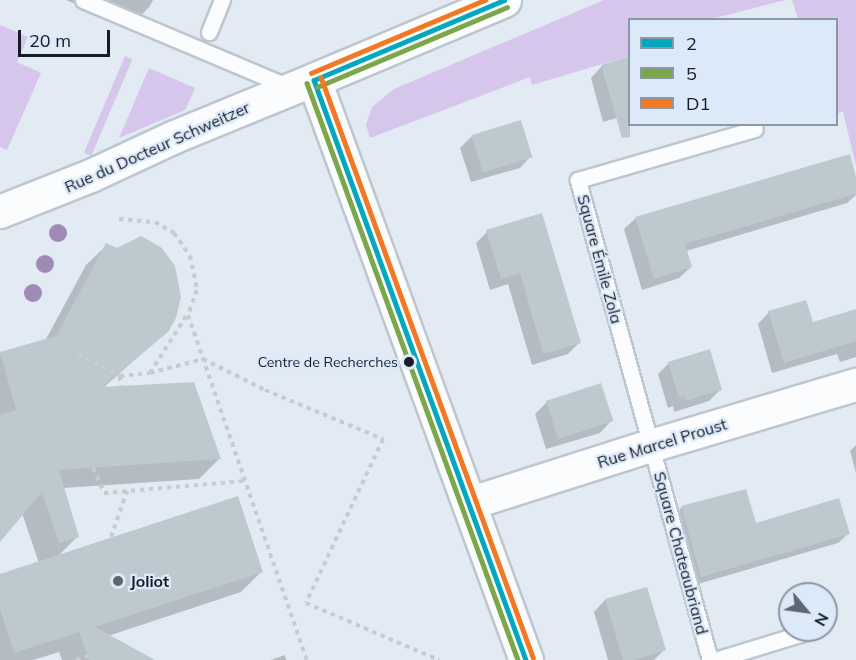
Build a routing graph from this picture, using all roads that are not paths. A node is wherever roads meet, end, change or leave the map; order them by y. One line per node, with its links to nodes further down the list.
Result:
1 (83, 0): 5 (lane)
2 (222, 0): 4 (lane)
3 (504, 0): 5 (street)
4 (208, 32)
5 (302, 84): 7 (street, Rue du Docteur Schweitzer); 10 (street)
6 (755, 129): 9 (lane, Square Émile Zola)
7 (0, 212)
8 (856, 385): 9 (street, Rue Marcel Proust)
9 (651, 446): 10 (street, Rue Marcel Proust); 13 (lane, Square Chateaubriand)
10 (469, 504): 12 (street)
11 (778, 641): 14 (lane)
12 (526, 660)
13 (710, 660)
14 (715, 660)

